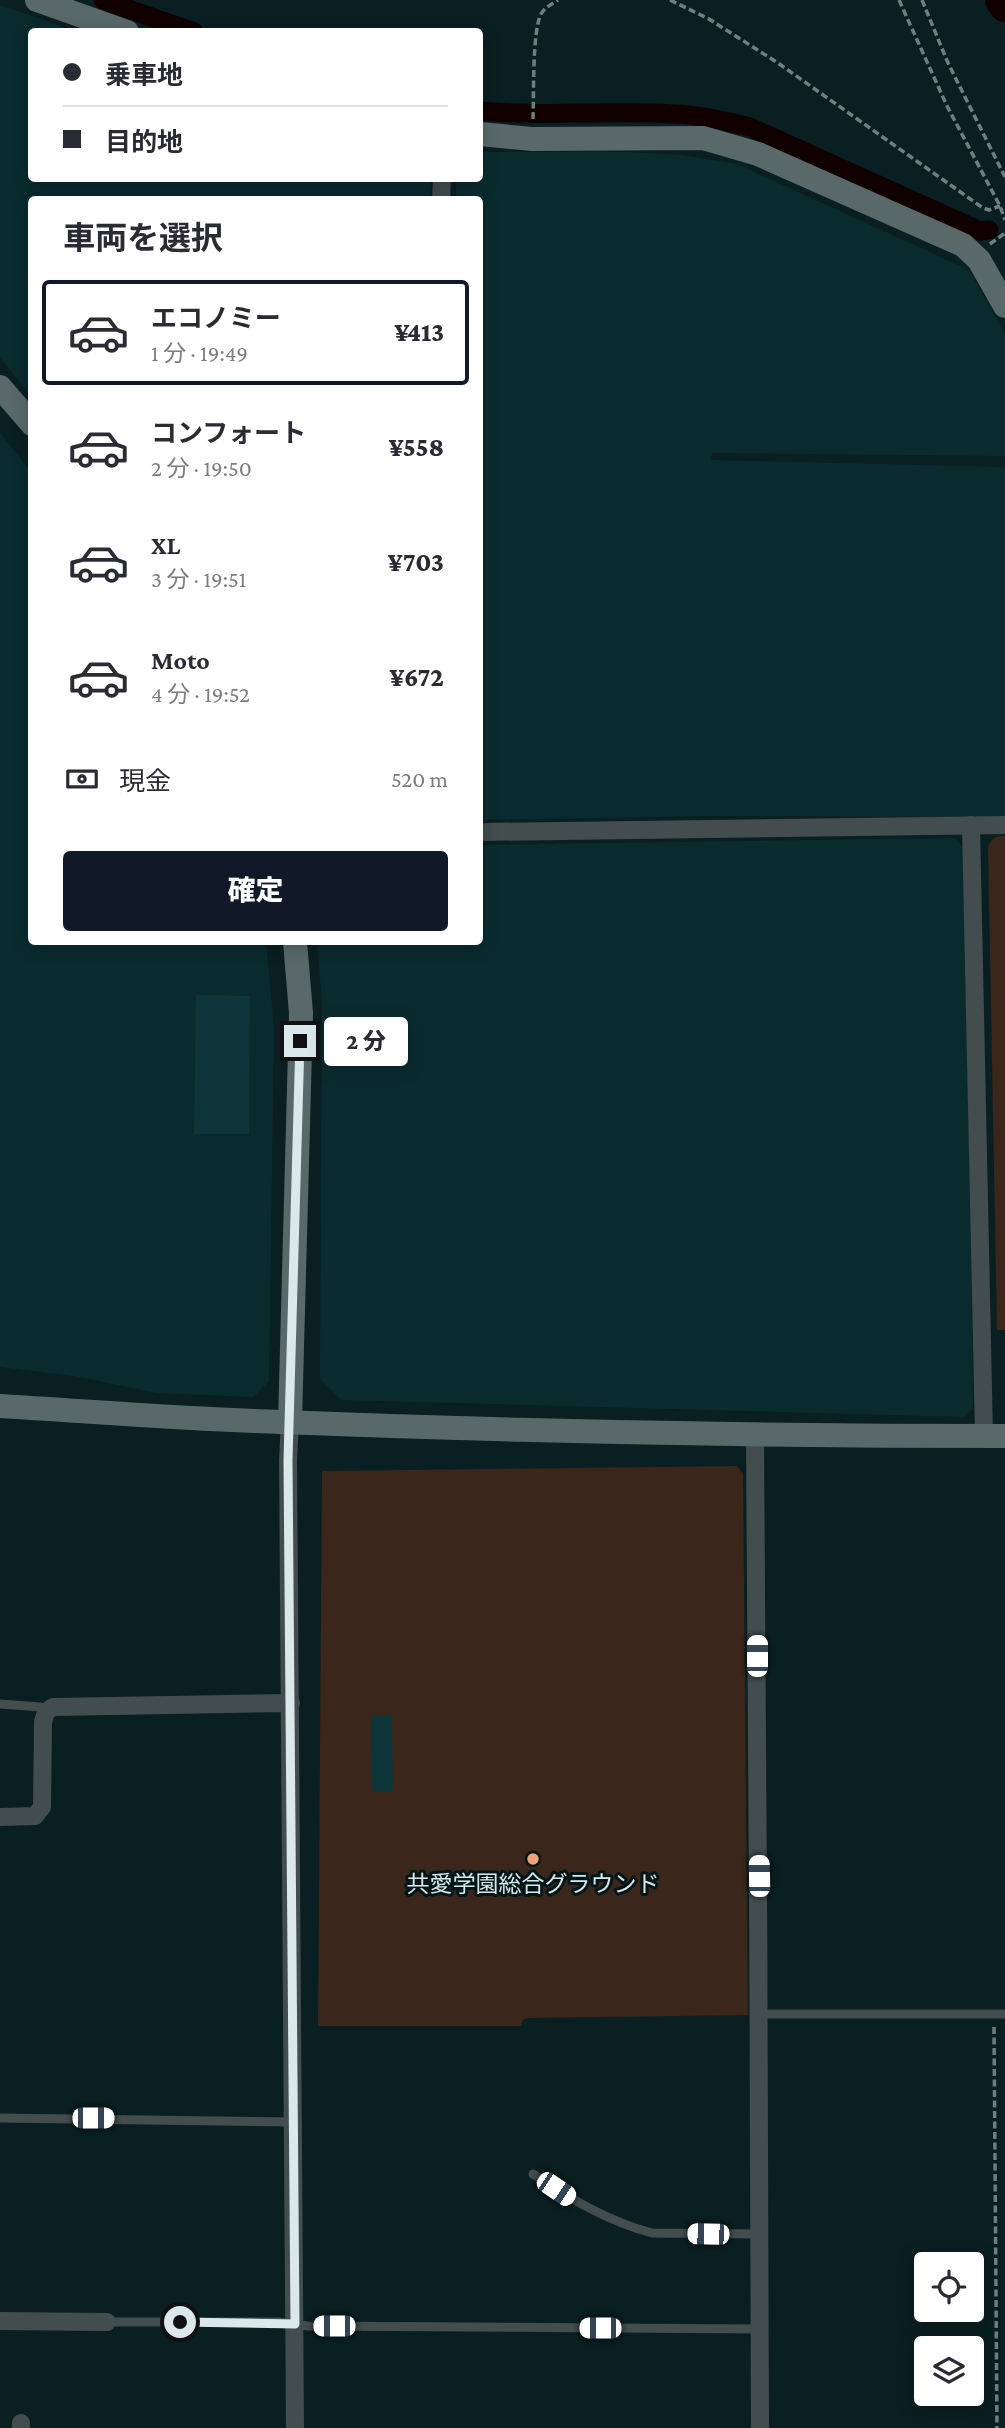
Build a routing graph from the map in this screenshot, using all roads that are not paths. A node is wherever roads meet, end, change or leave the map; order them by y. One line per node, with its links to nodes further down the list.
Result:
1 (37, 0): 2 (street)
2 (117, 28)
3 (483, 134): 4 (street)
4 (1005, 306)
5 (0, 387): 6 (street)
6 (28, 419)
7 (971, 825): 8 (street); 9 (street); 14 (street)
8 (1005, 825)
9 (483, 832)
10 (295, 945): 12 (street)
11 (0, 1406): 12 (street)
12 (290, 1422): 13 (street); 15 (street)
13 (755, 1436): 14 (street); 19 (street)
14 (994, 1436)
15 (291, 1703): 17 (street); 22 (street)
16 (0, 1704): 17 (lane)
17 (46, 1712): 18 (street)
18 (0, 1817)
19 (760, 2014): 20 (lane); 24 (street)
20 (1005, 2014)
21 (0, 2118): 22 (lane)
22 (292, 2122): 27 (street)
23 (533, 2174): 24 (lane)
24 (758, 2234): 28 (street)
25 (0, 2321): 26 (street)
26 (107, 2322): 27 (lane)
27 (295, 2324): 28 (lane); 29 (street)
28 (760, 2329): 30 (street)
29 (295, 2428)
30 (760, 2428)

